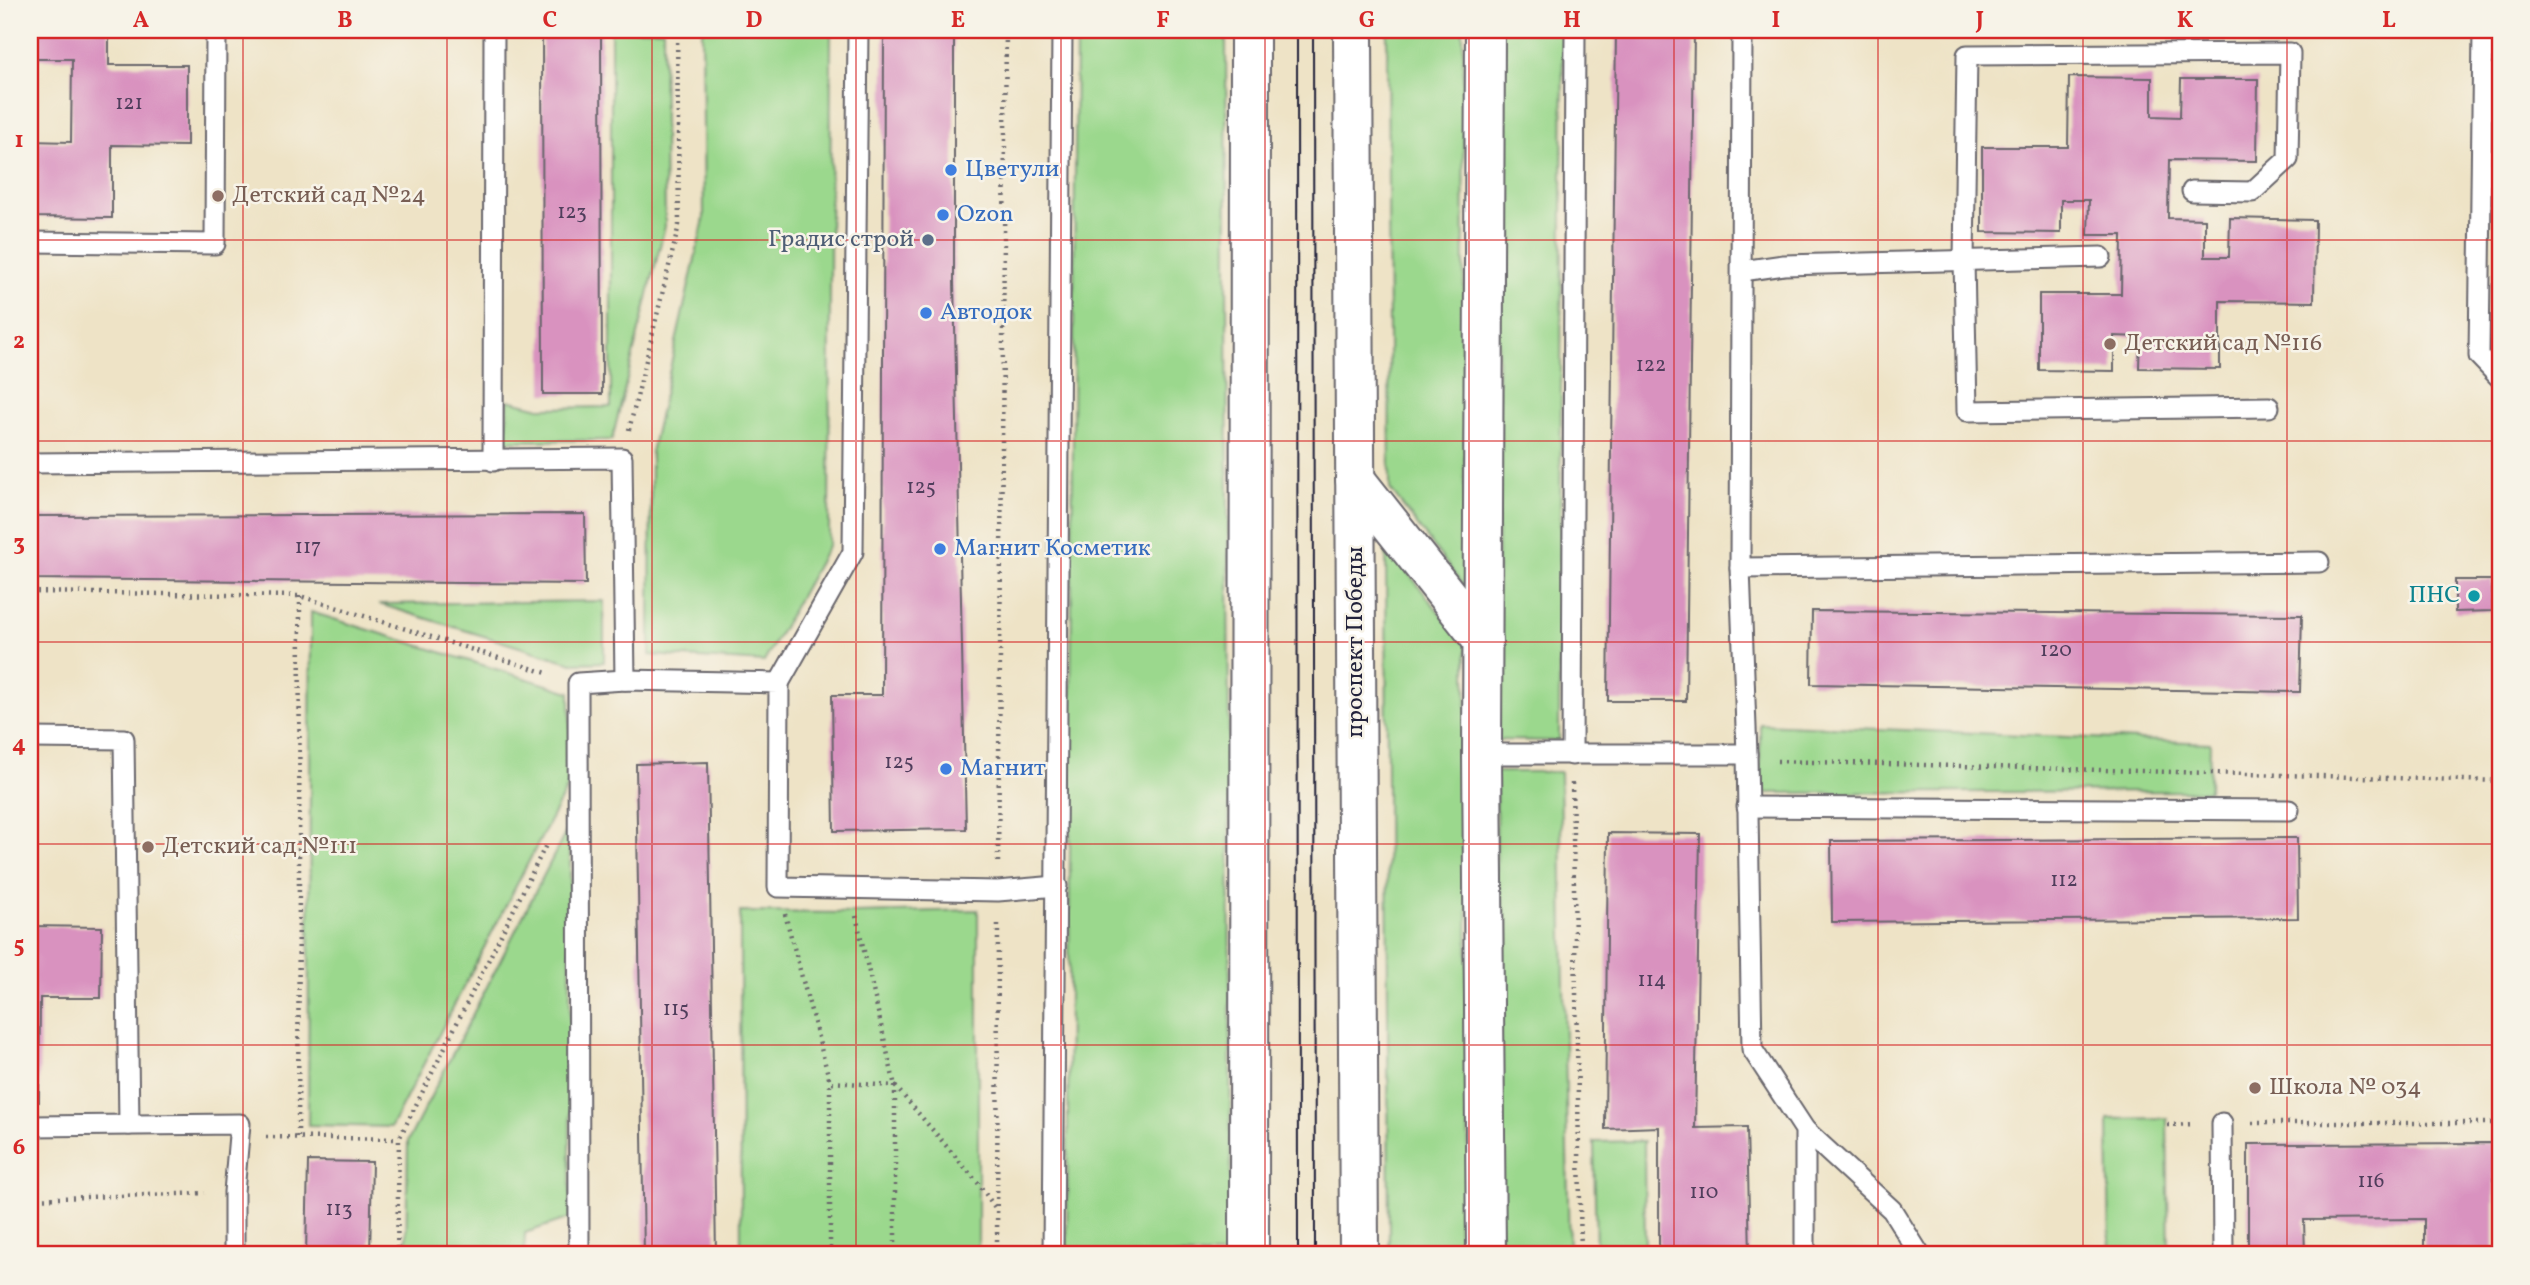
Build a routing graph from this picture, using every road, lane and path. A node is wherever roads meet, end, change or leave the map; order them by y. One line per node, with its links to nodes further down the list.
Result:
1 (216, 30): 14 (lane)
2 (494, 30): 21 (lane)
3 (677, 30): 20 (path)
4 (858, 30): 31 (lane)
5 (1006, 30): 43 (path)
6 (1062, 30): 40 (lane)
7 (1250, 30): 65 (main road)
8 (1353, 30): 23 (main road, проспект Победы)
9 (1485, 30): 28 (main road)
10 (1575, 30): 34 (lane)
11 (1742, 30): 17 (lane)
12 (2483, 30): 18 (lane)
13 (2192, 191): 16 (lane)
14 (30, 242)
15 (2101, 257): 16 (lane)
16 (1964, 260): 17 (lane); 19 (lane)
17 (1742, 271): 25 (lane)
18 (2500, 378)
19 (2269, 407)
20 (622, 458): 21 (lane); 29 (lane)
21 (493, 461): 22 (lane)
22 (30, 463)
23 (1355, 479): 28 (main road); 66 (main road, проспект Победы)
24 (2319, 562): 25 (lane)
25 (1740, 568): 35 (lane)
26 (30, 592): 27 (path)
27 (300, 596): 30 (path); 53 (path)
28 (1483, 641): 33 (main road)
29 (625, 680): 30 (lane); 31 (lane)
30 (578, 683): 37 (lane)
31 (779, 684): 41 (lane)
32 (30, 738): 48 (lane)
33 (1482, 754): 34 (lane); 67 (main road)
34 (1572, 755): 35 (lane); 68 (path)
35 (1747, 757): 36 (path); 38 (lane)
36 (2500, 781)
37 (577, 782): 54 (path); 60 (lane)
38 (1747, 807): 39 (lane); 51 (lane)
39 (2289, 810)
40 (1057, 886): 43 (lane); 64 (lane)
41 (778, 887): 42 (lane); 44 (path)
42 (855, 887): 43 (lane); 45 (path)
43 (998, 891): 57 (path)
44 (830, 1082): 45 (path); 61 (path)
45 (895, 1086): 57 (path); 62 (path)
46 (2222, 1124): 47 (path); 49 (path); 71 (lane)
47 (2500, 1124)
48 (129, 1125): 50 (lane); 52 (lane)
49 (2167, 1125)
50 (30, 1126)
51 (1805, 1130): 69 (lane); 70 (lane)
52 (239, 1136): 53 (path); 55 (lane)
53 (298, 1137): 54 (path)
54 (398, 1139): 59 (path)
55 (234, 1192): 56 (path); 58 (lane)
56 (30, 1199)
57 (997, 1211): 63 (path)
58 (234, 1255)
59 (397, 1255)
60 (579, 1255)
61 (830, 1255)
62 (895, 1255)
63 (997, 1255)
64 (1053, 1255)
65 (1250, 1255)
66 (1359, 1255)
67 (1486, 1255)
68 (1581, 1255)
69 (1805, 1255)
70 (1920, 1255)
71 (2223, 1255)

